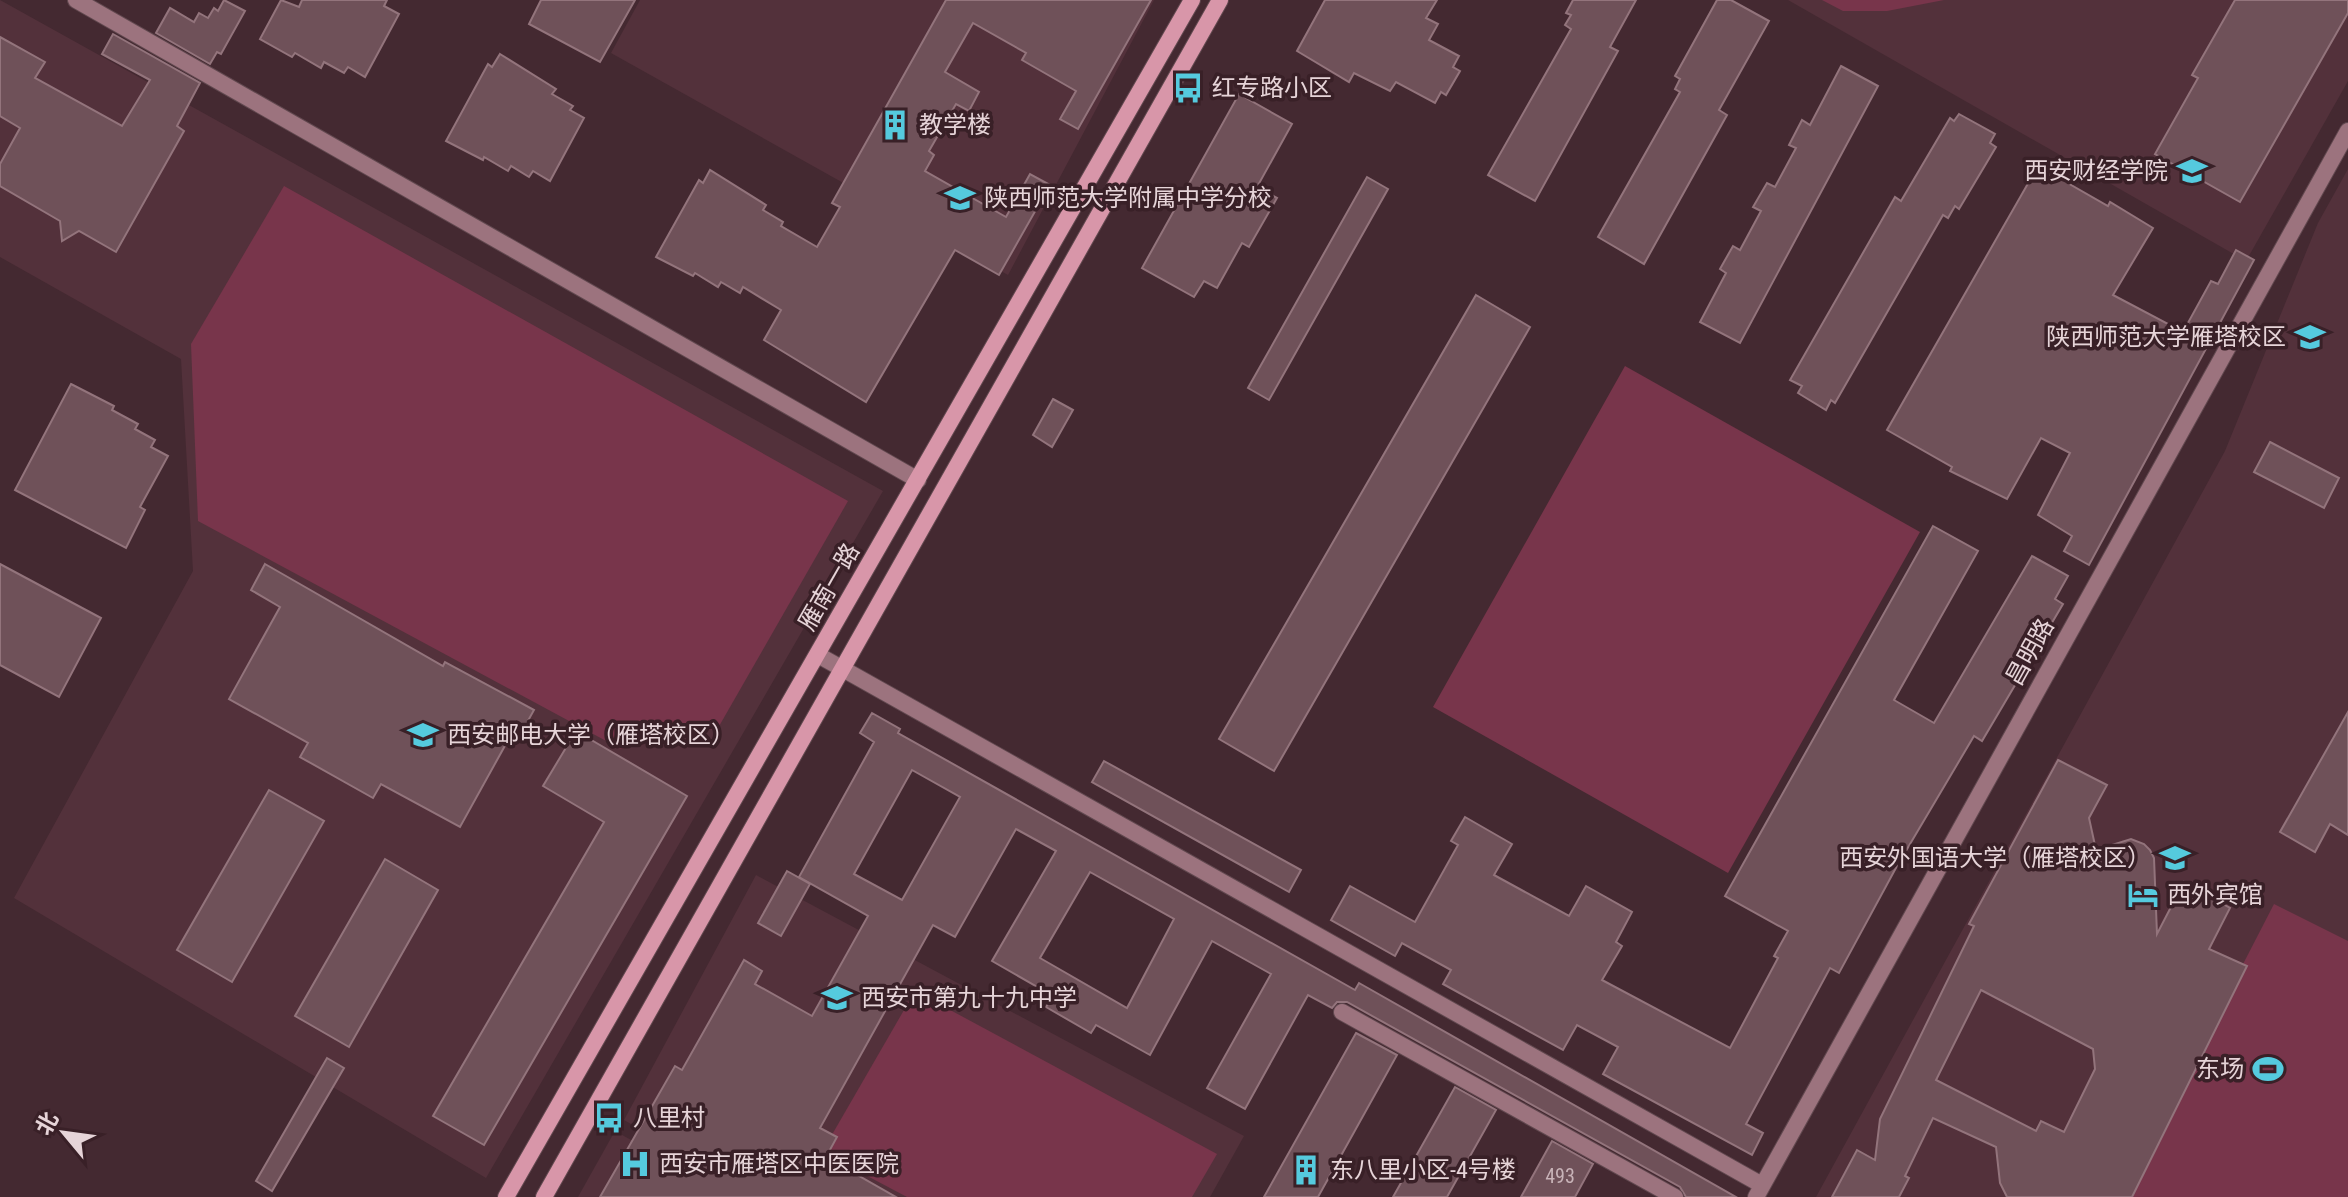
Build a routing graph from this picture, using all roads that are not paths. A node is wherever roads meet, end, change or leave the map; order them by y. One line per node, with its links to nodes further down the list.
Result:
1 (76, 0): 5 (street)
2 (1192, 0): 5 (main road, 雁南一路)
3 (1220, 0): 7 (main road, 雁南一路)
4 (2348, 131): 9 (street, 昌明路)
5 (918, 480): 6 (main road, 雁南一路)
6 (818, 655): 7 (street); 10 (main road, 雁南一路)
7 (842, 670): 9 (street); 11 (main road, 雁南一路)
8 (1342, 1012): 12 (street)
9 (1759, 1191)
10 (506, 1197)
11 (544, 1197)
12 (1675, 1197)

